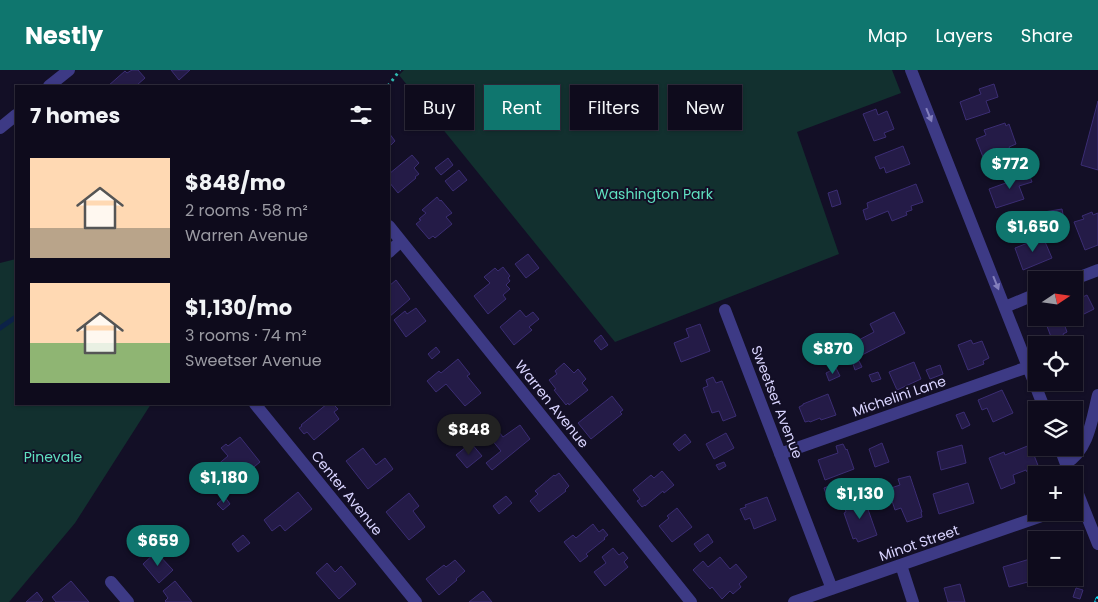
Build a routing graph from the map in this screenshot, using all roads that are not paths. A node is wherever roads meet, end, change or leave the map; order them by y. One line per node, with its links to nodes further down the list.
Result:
1 (68, 70): 3 (street)
2 (912, 70): 12 (street, one-way to 12)
3 (50, 85)
4 (15, 115): 5 (street)
5 (0, 128)
6 (390, 227): 7 (street, Warren Avenue)
7 (401, 241): 8 (street); 29 (street, Warren Avenue)
8 (390, 251)
9 (1098, 270): 10 (street)
10 (1083, 276)
11 (1028, 297): 12 (street)
12 (1005, 307): 14 (street)
13 (725, 310): 17 (street, Sweetser Avenue)
14 (1028, 366): 17 (street, Michelini Lane)
15 (1098, 395): 19 (street)
16 (256, 405): 28 (street, Center Avenue)
17 (780, 454): 26 (street, Sweetser Avenue)
18 (1063, 456): 19 (street)
19 (1066, 462): 20 (street)
20 (1067, 466)
21 (1083, 516): 23 (street)
22 (1028, 521): 24 (street, Minot Street)
23 (1098, 544)
24 (900, 565): 26 (street, Minot Street); 31 (street)
25 (111, 582): 27 (street)
26 (832, 589): 30 (street, Minot Street)
27 (128, 602)
28 (416, 602)
29 (691, 602)
30 (794, 602)
31 (913, 602)

